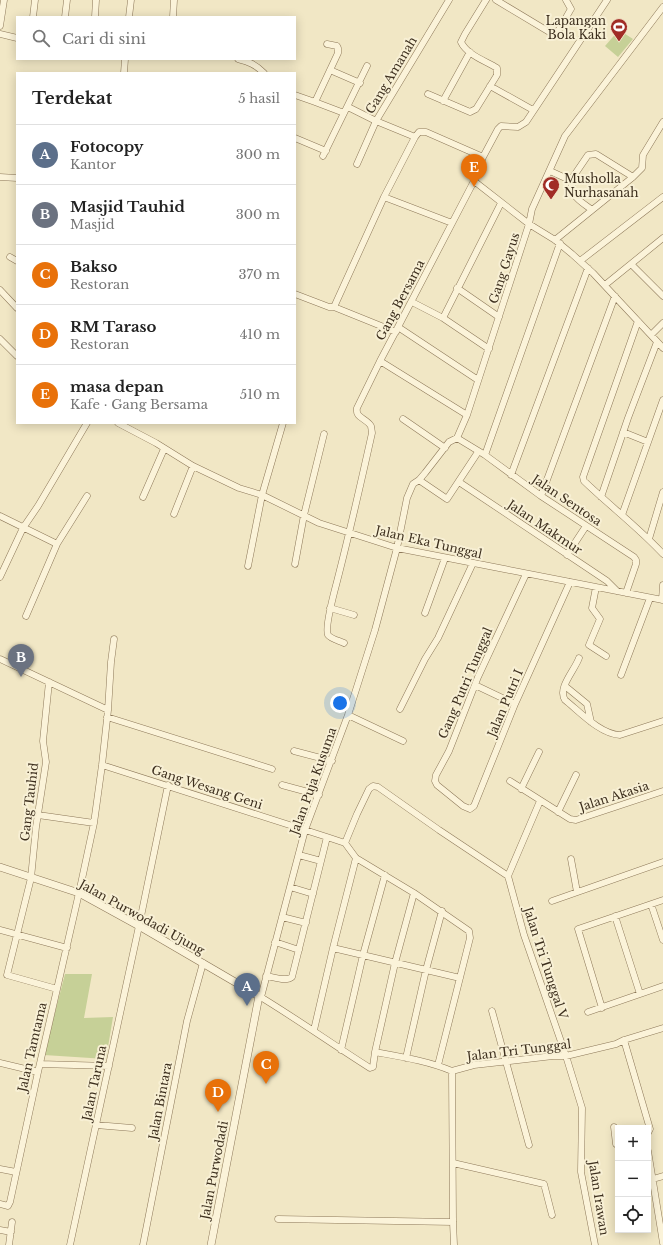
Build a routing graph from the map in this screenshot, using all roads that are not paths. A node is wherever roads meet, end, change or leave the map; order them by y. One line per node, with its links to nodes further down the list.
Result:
1 (4, 0): 18 (street)
2 (35, 0): 13 (street)
3 (67, 0): 14 (street)
4 (96, 0): 15 (street)
5 (131, 0): 16 (street)
6 (174, 0): 17 (street)
7 (450, 0): 37 (street, Gang Amanah)
8 (486, 0): 22 (street)
9 (496, 0): 10 (street)
10 (566, 0)
11 (606, 0): 36 (street, Gang Bersama)
12 (663, 7): 43 (street, Gang Gayus)
13 (33, 16)
14 (64, 16)
15 (95, 16)
16 (129, 16)
17 (173, 16)
18 (0, 26)
19 (0, 34): 20 (street)
20 (16, 38)
21 (327, 44): 26 (street)
22 (470, 52): 30 (street); 33 (street)
23 (125, 60): 27 (street)
24 (242, 60): 28 (street)
25 (368, 66): 29 (street)
26 (330, 70): 29 (street); 34 (street)
27 (124, 72)
28 (263, 72)
29 (360, 83): 35 (street)
30 (490, 86): 33 (street); 36 (street)
31 (428, 94): 33 (street)
32 (296, 95): 34 (street)
33 (443, 101)
34 (315, 102): 35 (street)
35 (346, 110): 37 (street); 40 (street)
36 (533, 110): 41 (street, Gang Bersama)
37 (376, 121): 39 (street); 42 (street, Gang Amanah)
38 (663, 122): 45 (street)
39 (415, 137): 41 (street); 49 (street)
40 (296, 139)
41 (484, 157): 47 (street, Gang Bersama)
42 (357, 164)
43 (550, 171): 48 (street); 54 (street, Gang Gayus)
44 (0, 177): 46 (street)
45 (633, 177): 48 (street); 52 (street)
46 (16, 178)
47 (474, 181): 51 (street); 53 (street, Gang Bersama)
48 (572, 181): 52 (street)
49 (384, 197): 53 (street); 70 (street)
50 (663, 197): 59 (street)
51 (501, 203): 54 (street); 63 (street)
52 (592, 210): 55 (street)
53 (452, 223): 68 (street, Gang Bersama)
54 (529, 224): 55 (street); 71 (street, Gang Gayus)
55 (557, 242): 59 (street); 97 (street)
56 (661, 242): 60 (street)
57 (10, 257): 58 (street)
58 (16, 260)
59 (580, 261): 61 (street)
60 (631, 264): 62 (street); 67 (street)
61 (588, 268): 62 (street); 99 (street)
62 (605, 286): 66 (street)
63 (457, 288): 71 (street); 72 (street)
64 (0, 290): 69 (street)
65 (296, 294): 70 (street)
66 (615, 296): 73 (street); 105 (street)
67 (663, 296)
68 (412, 302): 72 (street); 75 (street, Gang Bersama)
69 (16, 307)
70 (334, 307): 75 (street)
71 (499, 317): 80 (street, Gang Gayus)
72 (443, 318): 80 (street)
73 (638, 321): 76 (street); 107 (street)
74 (663, 323): 76 (street)
75 (397, 330): 82 (street, Gang Bersama); 83 (street)
76 (651, 335): 78 (street)
77 (0, 339): 81 (street)
78 (657, 342): 79 (street); 90 (street)
79 (663, 348)
80 (489, 349): 83 (street, Gang Gayus)
81 (16, 353)
82 (380, 361): 85 (street); 114 (street, Gang Bersama)
83 (478, 380): 85 (street, Gang Gayus)
84 (663, 400): 93 (street)
85 (467, 415): 92 (street, Gang Gayus)
86 (402, 419): 94 (street)
87 (86, 424): 113 (street)
88 (120, 424): 95 (street, Jalan Eka Tunggal)
89 (283, 424): 103 (street)
90 (623, 432): 93 (street); 107 (street)
91 (324, 434): 109 (street)
92 (457, 438): 94 (street, Gang Gayus); 96 (street, Jalan Sentosa)
93 (648, 442): 110 (street)
94 (445, 448): 100 (street, Gang Gayus)
95 (164, 449): 98 (street, Jalan Eka Tunggal); 106 (street)
96 (478, 452): 97 (street, Jalan Sentosa); 101 (street)
97 (485, 455): 99 (street, Jalan Sentosa)
98 (192, 466): 103 (street, Jalan Eka Tunggal); 108 (street)
99 (511, 476): 105 (street, Jalan Sentosa)
100 (419, 480): 101 (street); 117 (street, Gang Gayus)
101 (459, 482): 119 (street, Jalan Makmur)
102 (663, 492): 115 (street)
103 (262, 495): 109 (street, Jalan Eka Tunggal); 123 (street)
104 (88, 496): 116 (street)
105 (541, 496): 112 (street, Jalan Sentosa)
106 (143, 497)
107 (601, 498): 110 (street)
108 (174, 514)
109 (304, 515): 114 (street, Jalan Eka Tunggal); 122 (street)
110 (622, 515): 115 (street)
111 (0, 516): 113 (street)
112 (586, 526): 119 (street); 130 (street, Jalan Sentosa)
113 (23, 528): 116 (street); 125 (street)
114 (350, 533): 117 (street, Jalan Eka Tunggal); 133 (street, Gang Bersama)
115 (649, 539): 118 (street)
116 (57, 544): 136 (street)
117 (397, 548): 120 (street, Jalan Eka Tunggal); 149 (street, Jalan Puja Kusuma)
118 (663, 554)
119 (567, 555): 129 (street, Jalan Makmur)
120 (445, 558): 121 (street, Jalan Eka Tunggal); 134 (street)
121 (473, 563): 124 (street, Jalan Eka Tunggal); 148 (street)
122 (295, 564)
123 (248, 566)
124 (526, 574): 126 (street, Jalan Eka Tunggal); 144 (street, Gang Putri Tunggal)
125 (0, 577)
126 (570, 582): 128 (street, Jalan Eka Tunggal); 146 (street, Jalan Putri I)
127 (663, 586): 132 (street)
128 (596, 587): 129 (street, Jalan Eka Tunggal); 139 (street)
129 (618, 591): 130 (street, Jalan Eka Tunggal)
130 (626, 593): 131 (street, Jalan Eka Tunggal)
131 (650, 598): 132 (street, Jalan Eka Tunggal); 142 (street)
132 (662, 600)
133 (330, 608): 135 (street); 138 (street, Gang Bersama)
134 (425, 613)
135 (354, 615)
136 (26, 616)
137 (114, 640): 147 (street, Jalan Tamtama)
138 (344, 643)
139 (606, 656)
140 (579, 658): 145 (street)
141 (0, 659): 143 (street)
142 (621, 675)
143 (49, 682): 147 (street); 169 (street, Gang Tauhid)
144 (475, 685): 146 (street); 166 (street, Gang Putri Tunggal)
145 (565, 686): 152 (street); 152 (street)
146 (515, 704): 166 (street, Jalan Putri I)
147 (108, 710): 150 (street, Jalan Tamtama)
148 (400, 710)
149 (348, 715): 153 (street); 156 (street, Jalan Puja Kusuma)
150 (107, 717): 157 (street, Jalan Tamtama); 158 (street)
151 (663, 721): 152 (street)
152 (592, 722)
153 (403, 741)
154 (294, 751): 156 (street)
155 (539, 752): 163 (street)
156 (332, 761): 165 (street, Jalan Puja Kusuma)
157 (102, 765): 161 (street, Gang Wesang Geni); 170 (street, Jalan Tamtama)
158 (272, 770)
159 (576, 775): 168 (street)
160 (510, 781): 163 (street, Jalan Akasia)
161 (168, 785): 171 (street, Gang Wesang Geni); 195 (street, Jalan Taruna)
162 (282, 785): 165 (street)
163 (521, 788): 167 (street, Jalan Akasia)
164 (663, 791): 168 (street, Jalan Akasia)
165 (319, 795): 171 (street, Jalan Puja Kusuma)
166 (451, 796)
167 (540, 801): 168 (street, Jalan Akasia); 181 (street)
168 (558, 812)
169 (38, 815): 170 (street); 182 (street, Gang Tauhid)
170 (94, 823): 185 (street, Jalan Tamtama)
171 (305, 830): 172 (street, Gang Wesang Geni); 174 (street, Jalan Puja Kusuma)
172 (327, 837): 173 (street, Gang Wesang Geni); 177 (street)
173 (345, 843): 175 (street); 181 (street)
174 (299, 855): 177 (street); 183 (street, Jalan Puja Kusuma)
175 (356, 858): 180 (street); 201 (street)
176 (572, 859): 184 (street)
177 (321, 861): 187 (street)
178 (663, 862): 184 (street)
179 (0, 867): 182 (street, Jalan Purwodadi Ujung)
180 (385, 875): 186 (street); 203 (street)
181 (508, 876): 221 (street, Jalan Tri Tunggal V)
182 (31, 878): 185 (street, Jalan Purwodadi Ujung); 197 (street, Gang Tauhid)
183 (290, 887): 187 (street); 193 (street, Jalan Puja Kusuma)
184 (577, 892): 189 (street)
185 (79, 893): 195 (street, Jalan Purwodadi Ujung); 200 (street, Jalan Tamtama)
186 (414, 893): 191 (street); 204 (street)
187 (313, 894): 194 (street)
188 (663, 900): 190 (street)
189 (552, 901)
190 (651, 904): 192 (street); 198 (street)
191 (442, 911): 206 (street); 208 (street)
192 (615, 916): 211 (street); 213 (street)
193 (282, 917): 194 (street); 199 (street, Jalan Puja Kusuma)
194 (306, 922): 202 (street)
195 (139, 926): 205 (street, Jalan Purwodadi Ujung); 227 (street, Jalan Taruna)
196 (0, 930): 197 (street)
197 (17, 934): 200 (street); 210 (street, Gang Tauhid)
198 (663, 940)
199 (275, 942): 202 (street); 207 (street, Jalan Puja Kusuma)
200 (67, 948): 210 (street, Jalan Tamtama)
201 (333, 948): 203 (street); 217 (street)
202 (299, 950): 207 (street)
203 (363, 955): 204 (street); 219 (street)
204 (395, 962): 206 (street); 220 (street)
205 (202, 963): 212 (street, Jalan Purwodadi Ujung); 253 (street, Jalan Bintara)
206 (426, 970): 208 (street); 222 (street)
207 (266, 976): 212 (street, Jalan Puja Kusuma)
208 (460, 978): 226 (street)
209 (663, 986): 211 (street)
210 (57, 989): 225 (street, Jalan Tamtama)
211 (640, 994): 213 (street)
212 (260, 996): 217 (street); 254 (street, Jalan Purwodadi)
213 (602, 1008): 215 (street)
214 (492, 1011): 223 (street)
215 (588, 1012)
216 (663, 1028): 218 (street, Jalan Tri Tunggal)
217 (314, 1030): 219 (street)
218 (624, 1040): 221 (street, Jalan Tri Tunggal); 231 (street)
219 (341, 1050): 220 (street)
220 (375, 1052): 222 (street)
221 (566, 1056): 223 (street, Jalan Tri Tunggal); 236 (street, Jalan Tri Tunggal V)
222 (406, 1058): 226 (street)
223 (506, 1061): 228 (street, Jalan Tri Tunggal); 235 (street)
224 (0, 1063): 229 (street)
225 (40, 1064): 227 (street); 229 (street, Jalan Tamtama)
226 (438, 1065): 228 (street)
227 (109, 1066): 230 (street, Jalan Taruna)
228 (452, 1071): 238 (street, Jalan Tri Tunggal)
229 (38, 1072): 240 (street, Jalan Tamtama)
230 (96, 1125): 233 (street); 252 (street, Jalan Taruna)
231 (647, 1125)
232 (614, 1127): 234 (street)
233 (132, 1128)
234 (615, 1136)
235 (529, 1145)
236 (581, 1154): 256 (street, Jalan Irawan)
237 (650, 1161): 242 (street)
238 (453, 1163): 244 (street); 247 (street, Jalan Tri Tunggal)
239 (0, 1169): 240 (street)
240 (16, 1172): 243 (street, Jalan Tamtama)
241 (663, 1176): 242 (street)
242 (653, 1180): 250 (street)
243 (0, 1204)
244 (552, 1215)
245 (278, 1219): 247 (street)
246 (12, 1222): 249 (street)
247 (453, 1222): 255 (street, Jalan Tri Tunggal)
248 (0, 1230): 249 (street)
249 (11, 1232): 251 (street)
250 (663, 1243)
251 (9, 1245)
252 (70, 1245)
253 (142, 1245)
254 (211, 1245)
255 (454, 1245)
256 (595, 1245)

